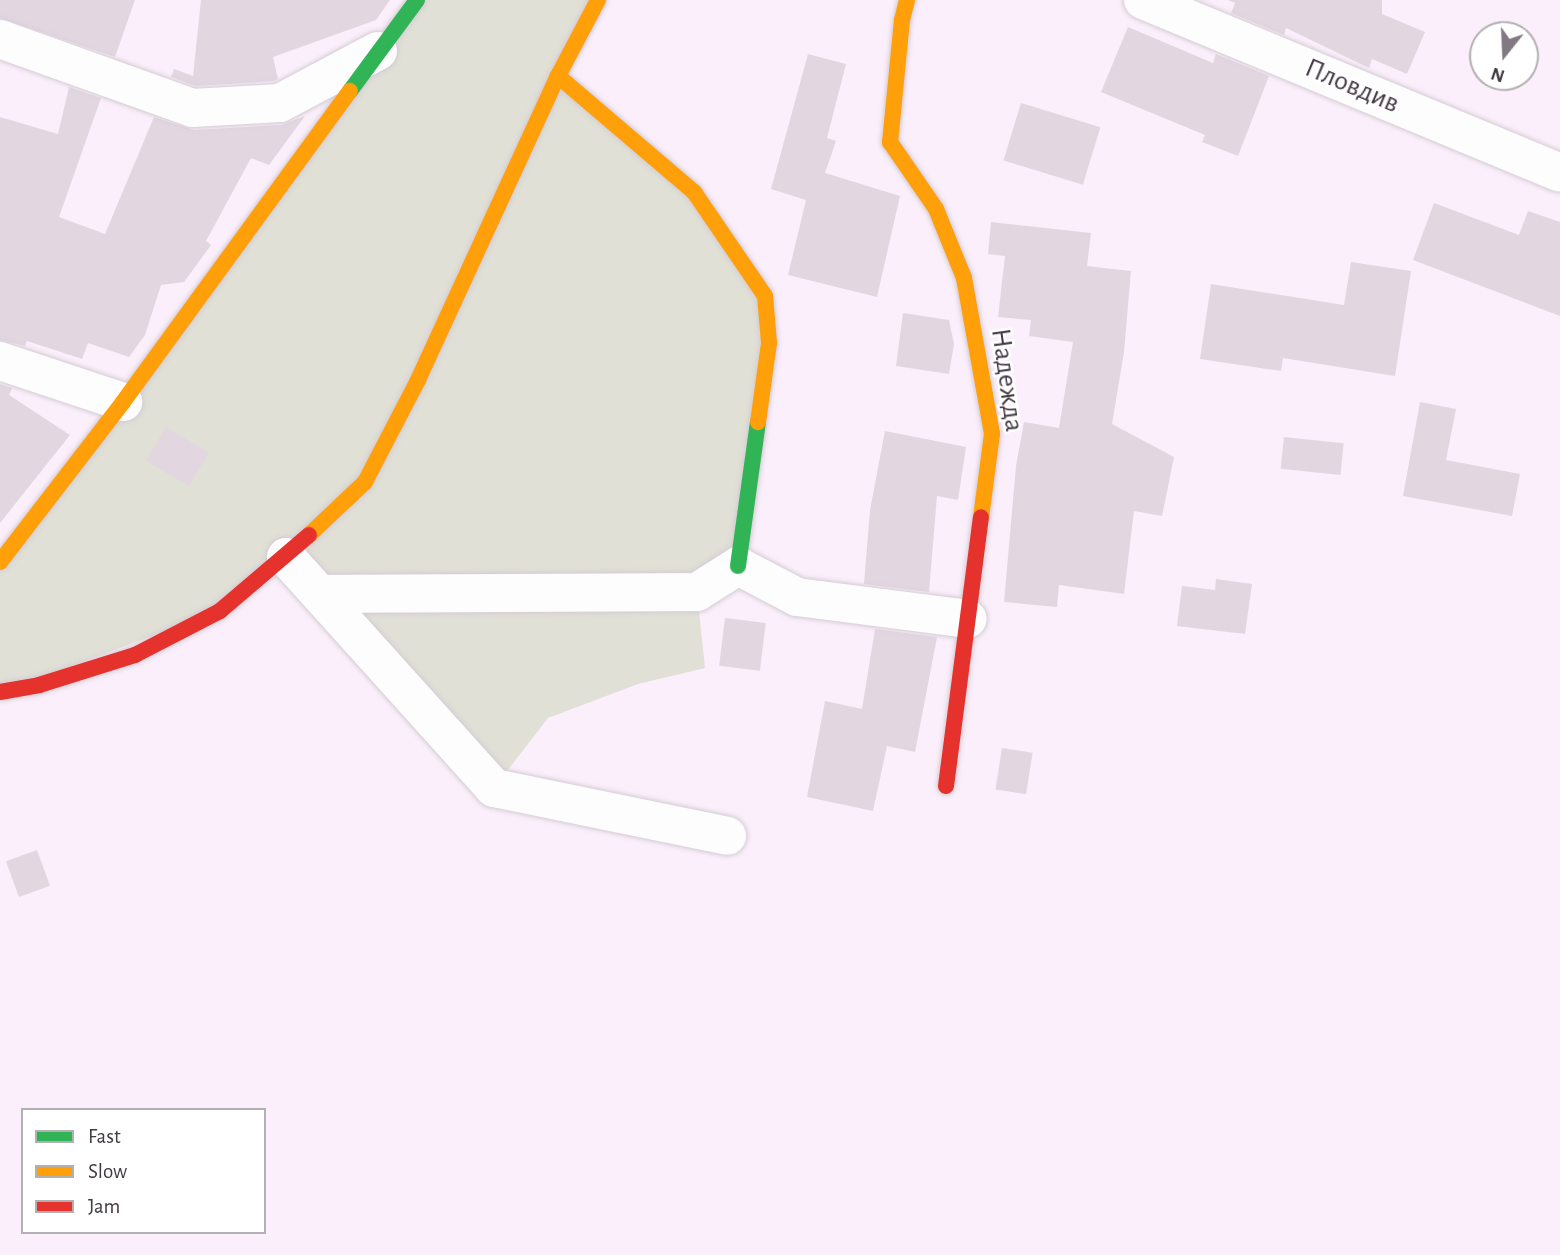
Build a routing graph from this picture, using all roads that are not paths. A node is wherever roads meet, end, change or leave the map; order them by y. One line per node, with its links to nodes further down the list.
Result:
1 (417, 0): 6 (street)
2 (598, 0): 7 (street)
3 (907, 0): 15 (street, Надежда)
4 (1143, 0): 8 (street, Пловдив)
5 (0, 39): 6 (street)
6 (378, 51): 10 (street)
7 (558, 76): 11 (street); 13 (street)
8 (1560, 173)
9 (0, 361): 10 (street)
10 (123, 402): 12 (street)
11 (286, 557): 14 (street); 16 (street)
12 (0, 561)
13 (738, 566): 14 (street); 15 (street)
14 (320, 594): 18 (street)
15 (968, 619): 17 (street, Надежда)
16 (0, 692)
17 (946, 786)
18 (727, 836)

